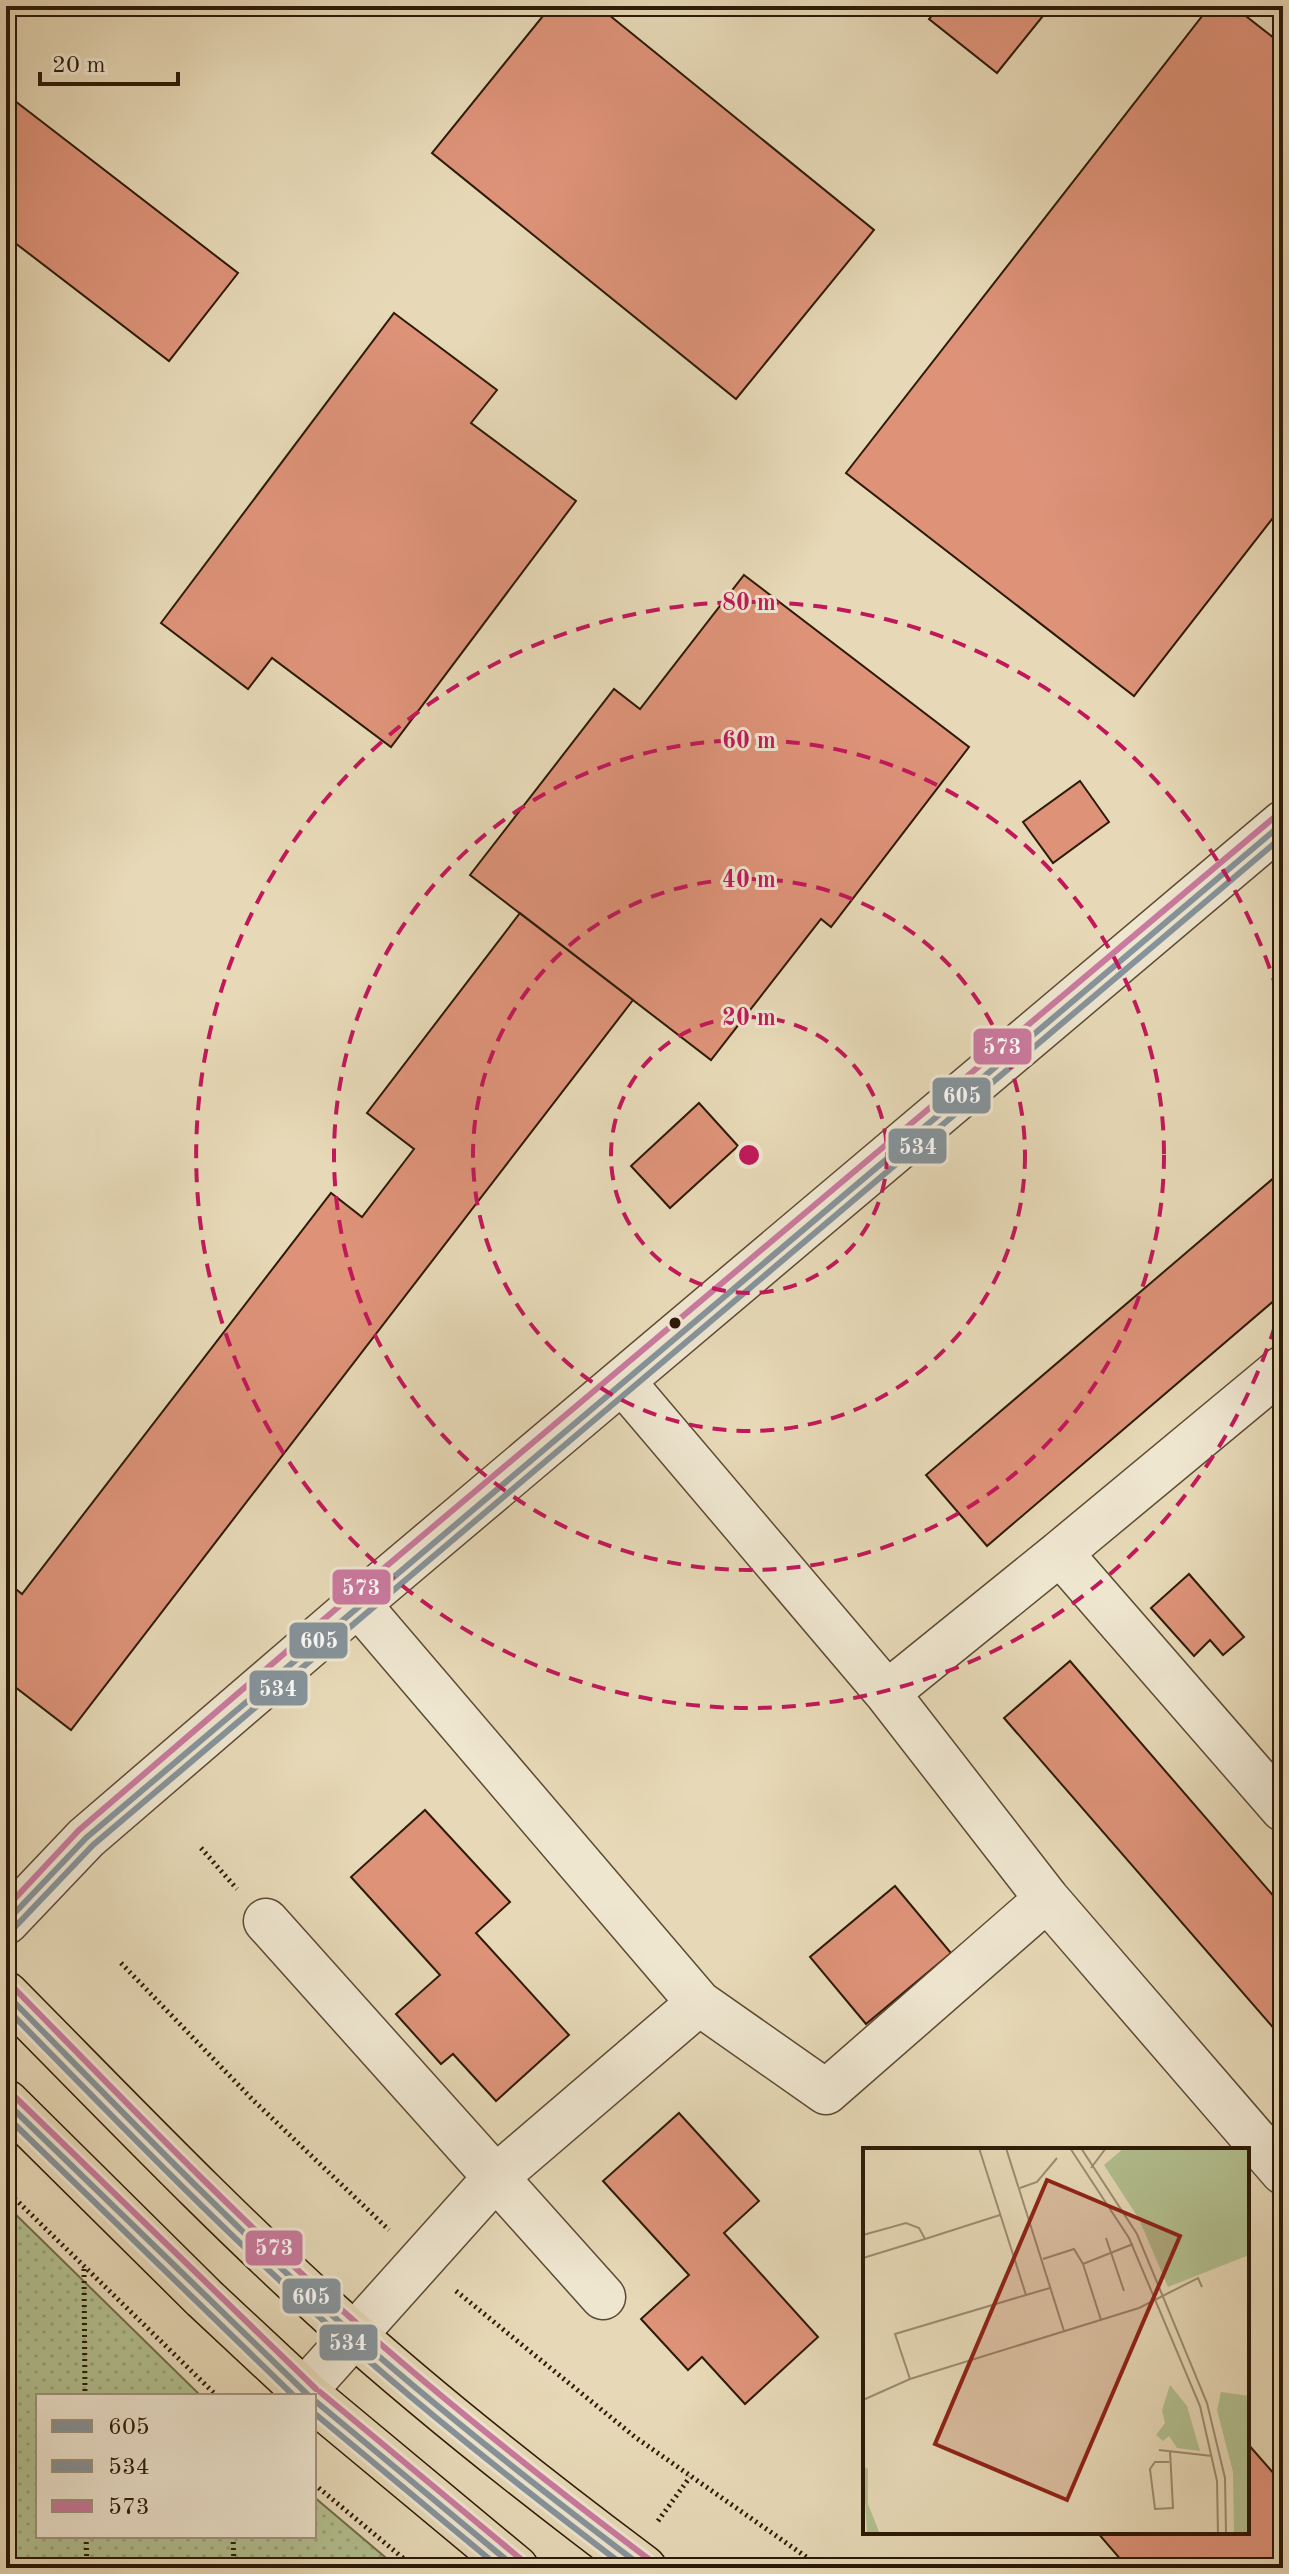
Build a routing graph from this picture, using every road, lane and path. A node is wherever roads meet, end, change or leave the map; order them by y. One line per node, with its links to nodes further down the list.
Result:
1 (1283, 823): 3 (street)
2 (1283, 1368): 4 (street)
3 (622, 1381): 5 (street); 6 (street)
4 (1060, 1553): 6 (street); 7 (street)
5 (358, 1604): 11 (street); 13 (street)
6 (887, 1693): 9 (street)
7 (1283, 1809)
8 (201, 1848): 10 (path)
9 (1047, 1899): 13 (street); 15 (street)
10 (266, 1921): 16 (street)
11 (6, 1922)
12 (6, 1994): 20 (main road)
13 (699, 2003): 16 (street)
14 (6, 2102): 23 (main road)
15 (1283, 2172)
16 (496, 2177): 19 (street); 20 (street)
17 (6, 2190): 18 (path)
18 (84, 2269): 21 (path); 22 (path)
19 (603, 2297)
20 (356, 2336): 24 (street); 33 (main road)
21 (85, 2394)
22 (215, 2394)
23 (307, 2394)
24 (311, 2394)
25 (316, 2402): 32 (main road)
26 (316, 2486): 31 (path)
27 (86, 2538): 29 (path)
28 (233, 2538): 30 (path)
29 (87, 2568)
30 (234, 2568)
31 (415, 2568)
32 (516, 2568)
33 (644, 2568)

